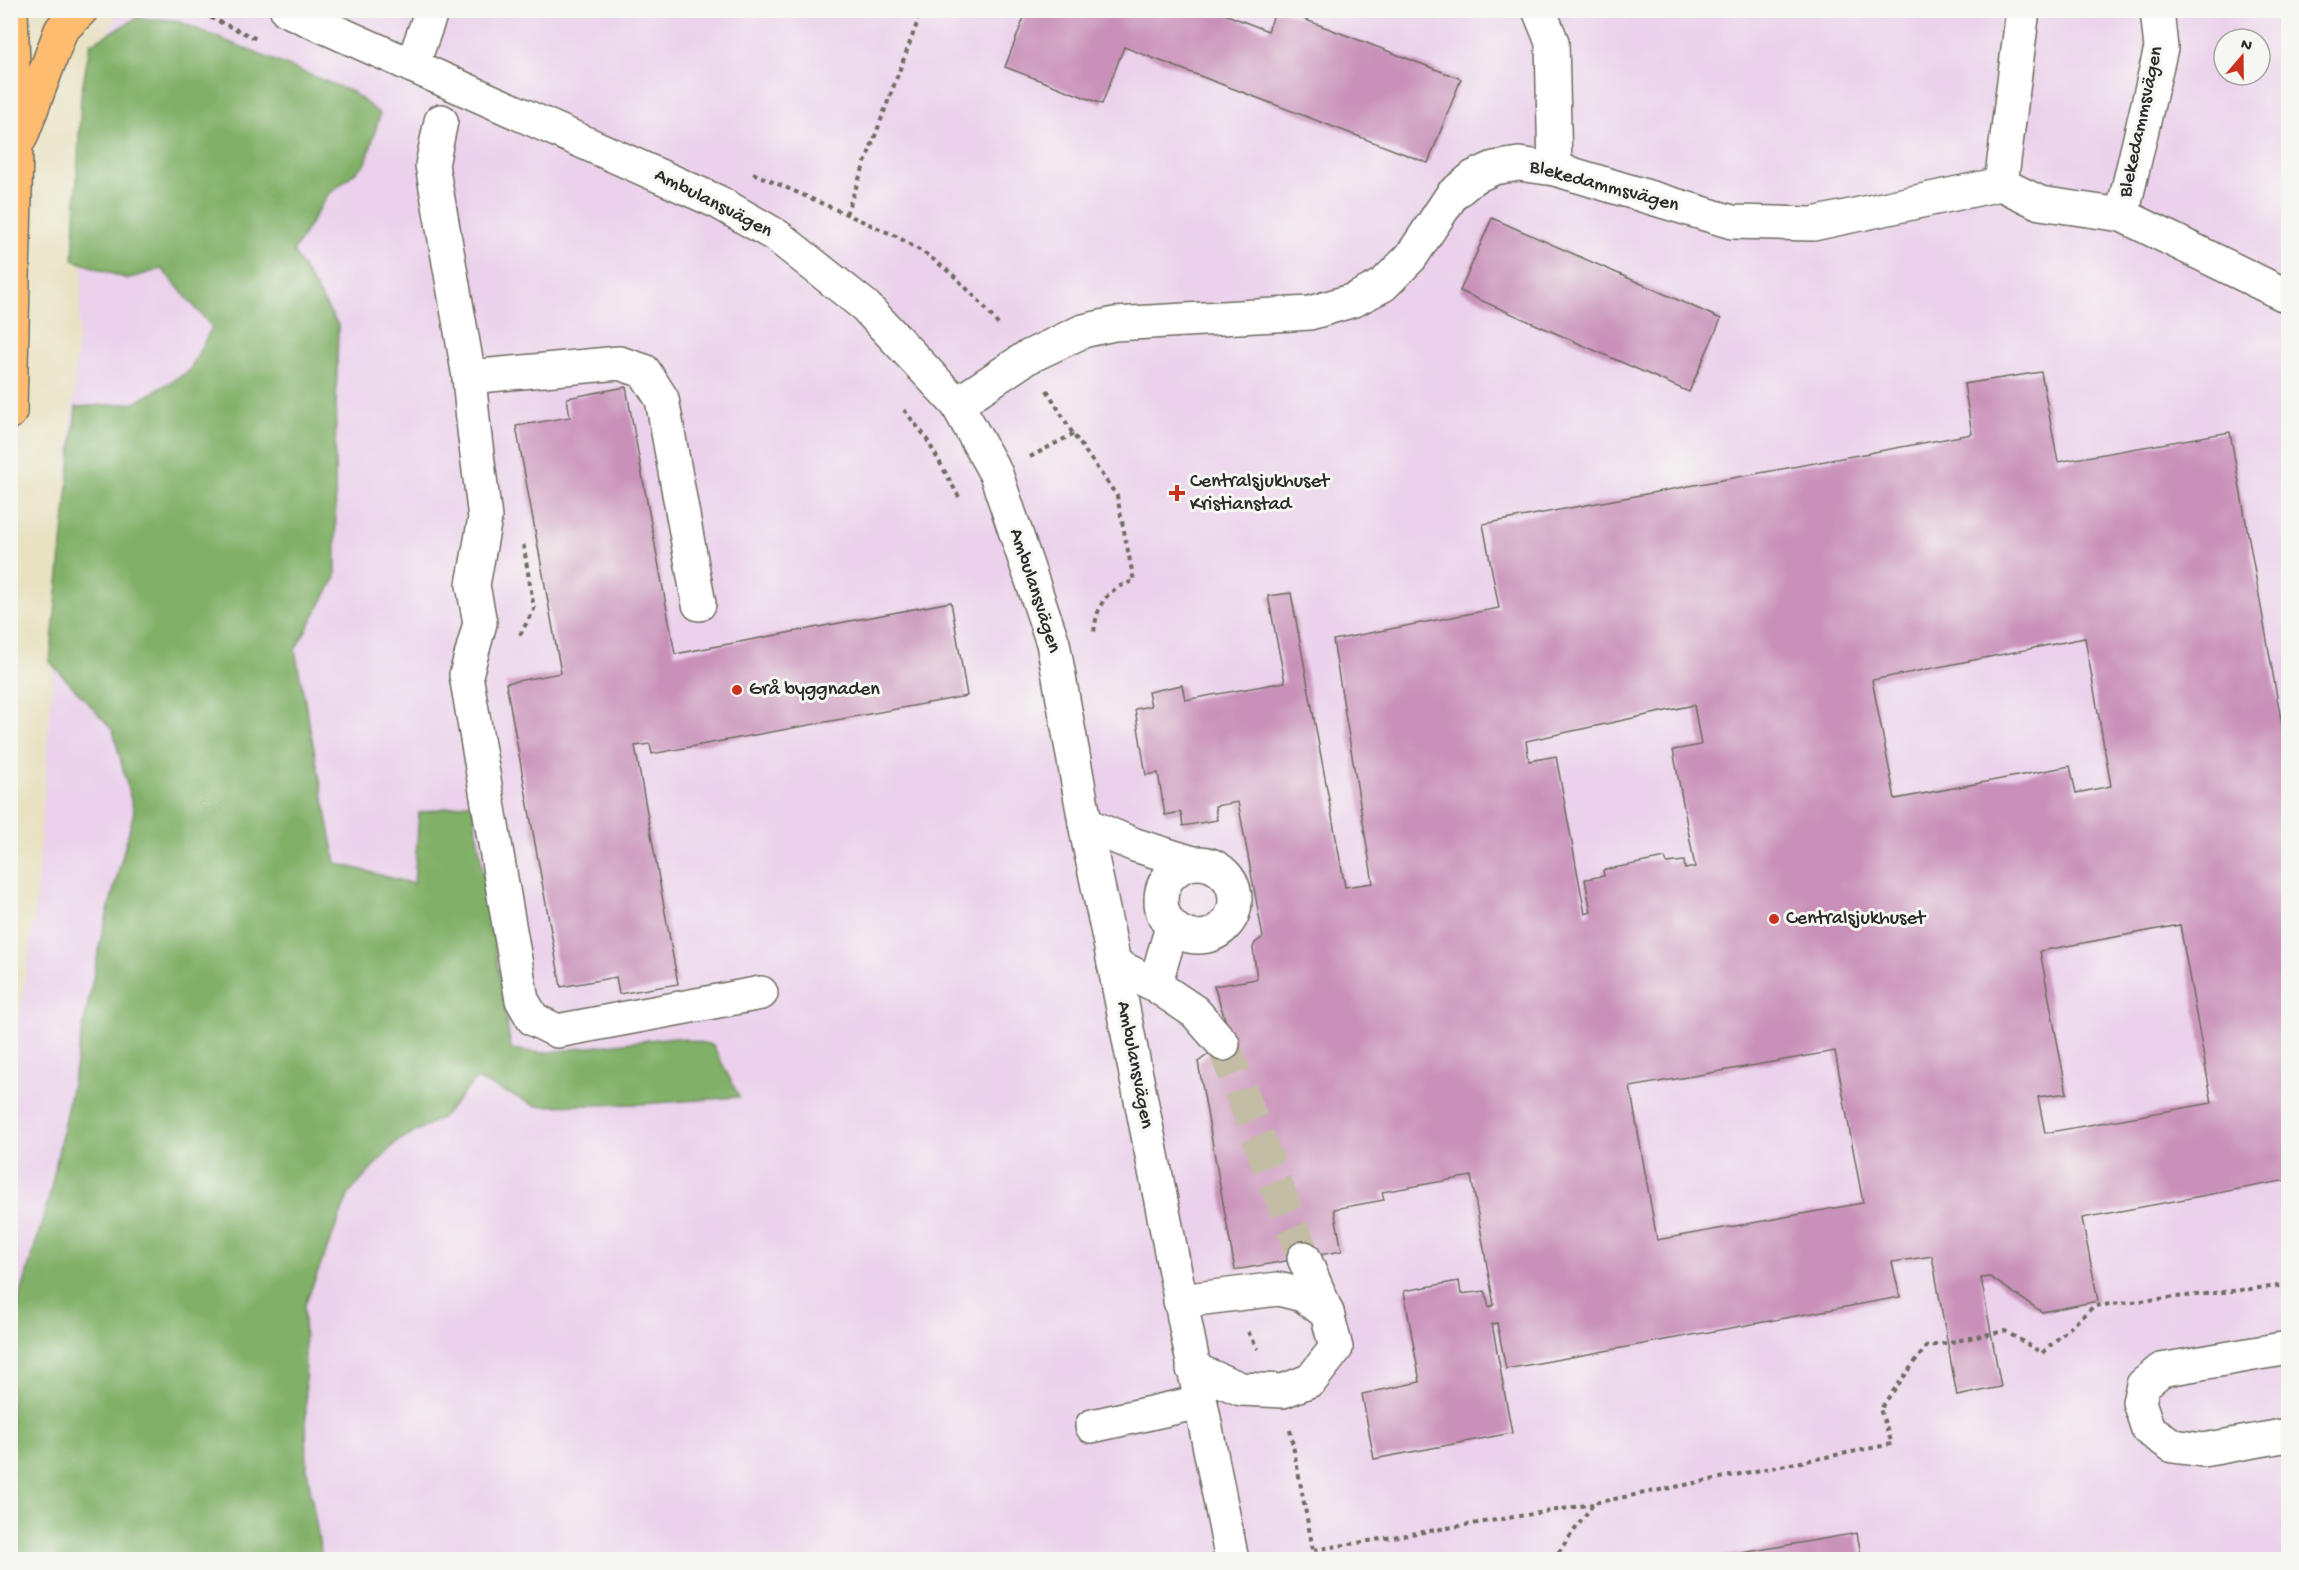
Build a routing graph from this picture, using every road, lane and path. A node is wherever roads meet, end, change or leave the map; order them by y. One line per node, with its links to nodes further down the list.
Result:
1 (11, 10): 13 (main road)
2 (81, 10): 13 (main road)
3 (194, 10): 10 (path)
4 (287, 10): 11 (street, Ambulansvägen)
5 (432, 10): 11 (street)
6 (922, 10): 17 (path)
7 (1539, 10): 14 (street)
8 (2023, 10): 16 (street)
9 (2157, 10): 18 (street, Blekedammsvägen)
10 (269, 44)
11 (412, 66): 23 (street, Ambulansvägen)
12 (441, 121): 21 (street)
13 (16, 150): 24 (main road)
14 (1555, 169): 16 (street, Blekedammsvägen); 20 (street, Blekedammsvägen)
15 (748, 171): 17 (path)
16 (2001, 184): 18 (street, Blekedammsvägen)
17 (846, 214): 20 (path)
18 (2122, 215): 19 (street)
19 (2289, 295)
20 (1026, 358): 23 (street, Blekedammsvägen); 29 (path)
21 (469, 377): 27 (street); 35 (street)
22 (897, 401): 25 (path)
23 (957, 404): 30 (street, Ambulansvägen)
24 (10, 412)
25 (959, 498)
26 (523, 539): 28 (path)
27 (699, 604)
28 (519, 637)
29 (1094, 638)
30 (1085, 824): 31 (street); 33 (street, Ambulansvägen)
31 (1193, 863): 32 (street); 32 (street)
32 (1172, 927): 34 (street)
33 (1114, 964): 34 (street); 40 (street, Ambulansvägen)
34 (1155, 985): 36 (street)
35 (761, 993)
36 (1223, 1044)
37 (1304, 1258): 41 (street)
38 (2289, 1285): 48 (path)
39 (1225, 1297): 40 (street); 41 (street); 44 (path)
40 (1180, 1301): 43 (street, Ambulansvägen)
41 (1327, 1312): 44 (street)
42 (2289, 1348): 47 (street)
43 (1193, 1369): 44 (street); 45 (street, Ambulansvägen)
44 (1283, 1391): 49 (path)
45 (1200, 1402): 46 (street); 50 (street, Ambulansvägen)
46 (1092, 1426)
47 (2289, 1435)
48 (1594, 1503): 49 (path); 52 (path)
49 (1314, 1550): 51 (path)
50 (1232, 1560)
51 (1315, 1560)
52 (1553, 1560)

